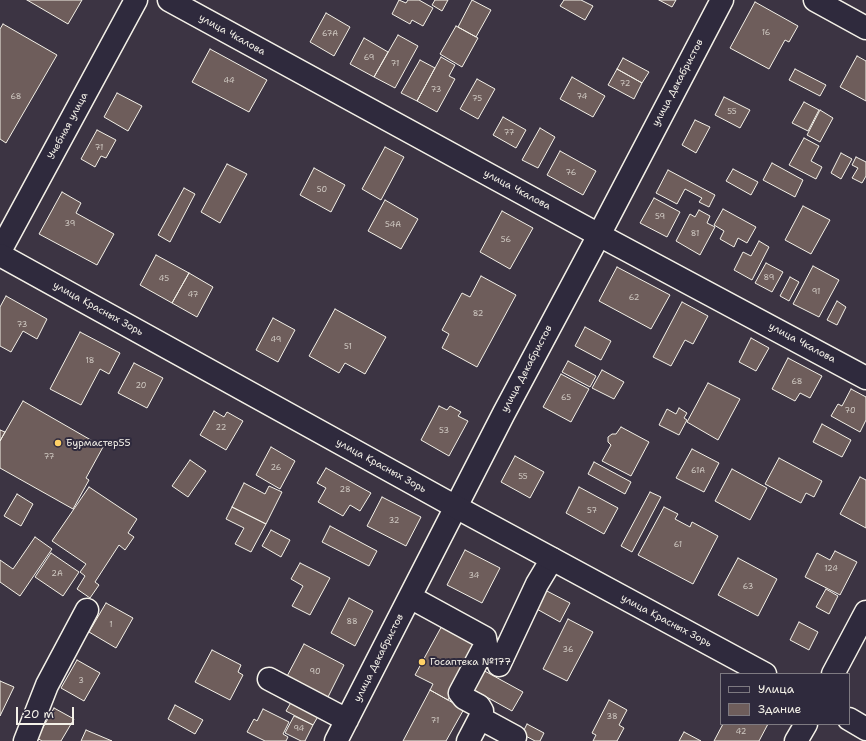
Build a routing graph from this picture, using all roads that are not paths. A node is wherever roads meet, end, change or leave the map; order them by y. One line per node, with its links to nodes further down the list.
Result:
1 (136, 0): 7 (street, Учебная улица)
2 (169, 0): 6 (street, улица Чкалова)
3 (722, 0): 6 (street, улица Декабристов)
4 (815, 0): 5 (street)
5 (866, 28)
6 (599, 235): 9 (street, улица Чкалова); 10 (street, улица Декабристов)
7 (0, 251)
8 (0, 255): 10 (street, улица Красных Зорь)
9 (866, 378)
10 (456, 507): 11 (street, улица Красных Зорь); 12 (street, улица Декабристов)
11 (552, 559): 16 (street); 17 (street, улица Красных Зорь)
12 (410, 597): 21 (street); 22 (street, улица Декабристов)
13 (87, 610): 27 (street)
14 (866, 612): 18 (street)
15 (866, 642): 19 (street)
16 (499, 666)
17 (763, 673)
18 (834, 673)
19 (849, 673)
20 (269, 679): 22 (street)
21 (480, 718): 26 (street); 29 (street)
22 (348, 720): 28 (street, улица Декабристов)
23 (850, 721): 25 (street)
24 (805, 725): 30 (street)
25 (866, 729)
26 (515, 737)
27 (25, 741)
28 (336, 741)
29 (468, 741)
30 (796, 741)

